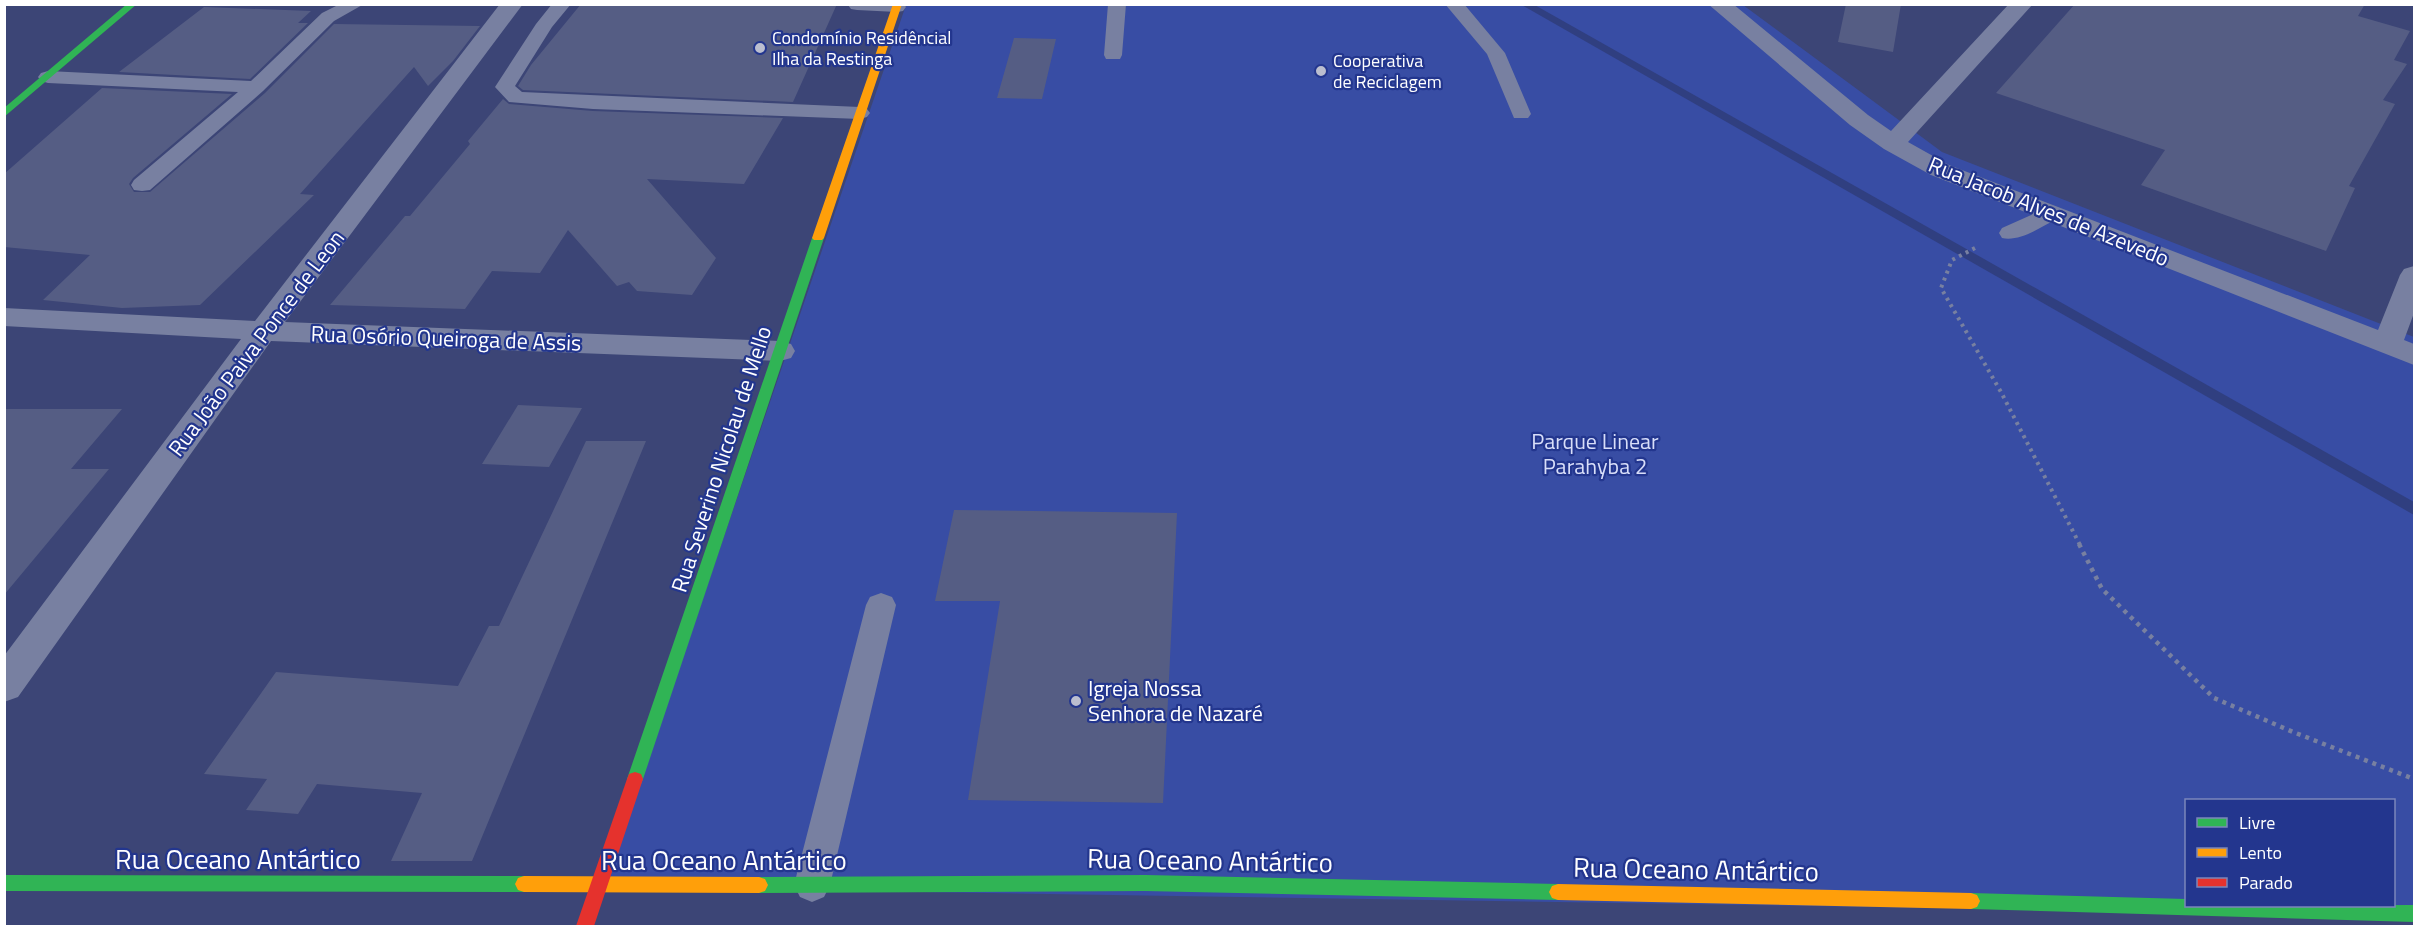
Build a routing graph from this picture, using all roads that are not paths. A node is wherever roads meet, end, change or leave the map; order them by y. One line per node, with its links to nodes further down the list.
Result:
1 (132, 4): 12 (street)
2 (355, 4): 13 (lane)
3 (512, 4): 23 (street, Rua João Paiva Ponce de Leon)
4 (562, 4): 14 (lane)
5 (1117, 4): 11 (lane)
6 (1454, 4): 16 (lane)
7 (1719, 4): 17 (street, Rua Jacob Alves de Azevedo)
8 (2022, 4): 17 (street)
9 (857, 5): 10 (lane)
10 (897, 6): 14 (street, Rua Severino Nicolau de Mello)
11 (1113, 55)
12 (48, 77): 13 (lane); 15 (street)
13 (256, 87): 18 (lane)
14 (860, 113): 25 (street, Rua Severino Nicolau de Mello)
15 (4, 114)
16 (1521, 114)
17 (1893, 144): 19 (street, Rua Jacob Alves de Azevedo)
18 (142, 184)
19 (2050, 213): 20 (lane); 24 (street, Rua Jacob Alves de Azevedo)
20 (2010, 233)
21 (2415, 275): 24 (street)
22 (4, 317): 23 (street, Rua Osório Queiroga de Assis)
23 (263, 331): 25 (street, Rua Osório Queiroga de Assis); 27 (street, Rua João Paiva Ponce de Leon)
24 (2401, 350)
25 (780, 351): 29 (street, Rua Severino Nicolau de Mello)
26 (880, 605): 30 (lane)
27 (4, 686)
28 (4, 883): 29 (street, Rua Oceano Antártico)
29 (598, 885): 30 (street, Rua Oceano Antártico); 34 (street, Rua Severino Nicolau de Mello)
30 (812, 885): 31 (street, Rua Oceano Antártico)
31 (2185, 906)
32 (2207, 907): 33 (street, Rua Oceano Antártico)
33 (2415, 914)
34 (585, 927)

